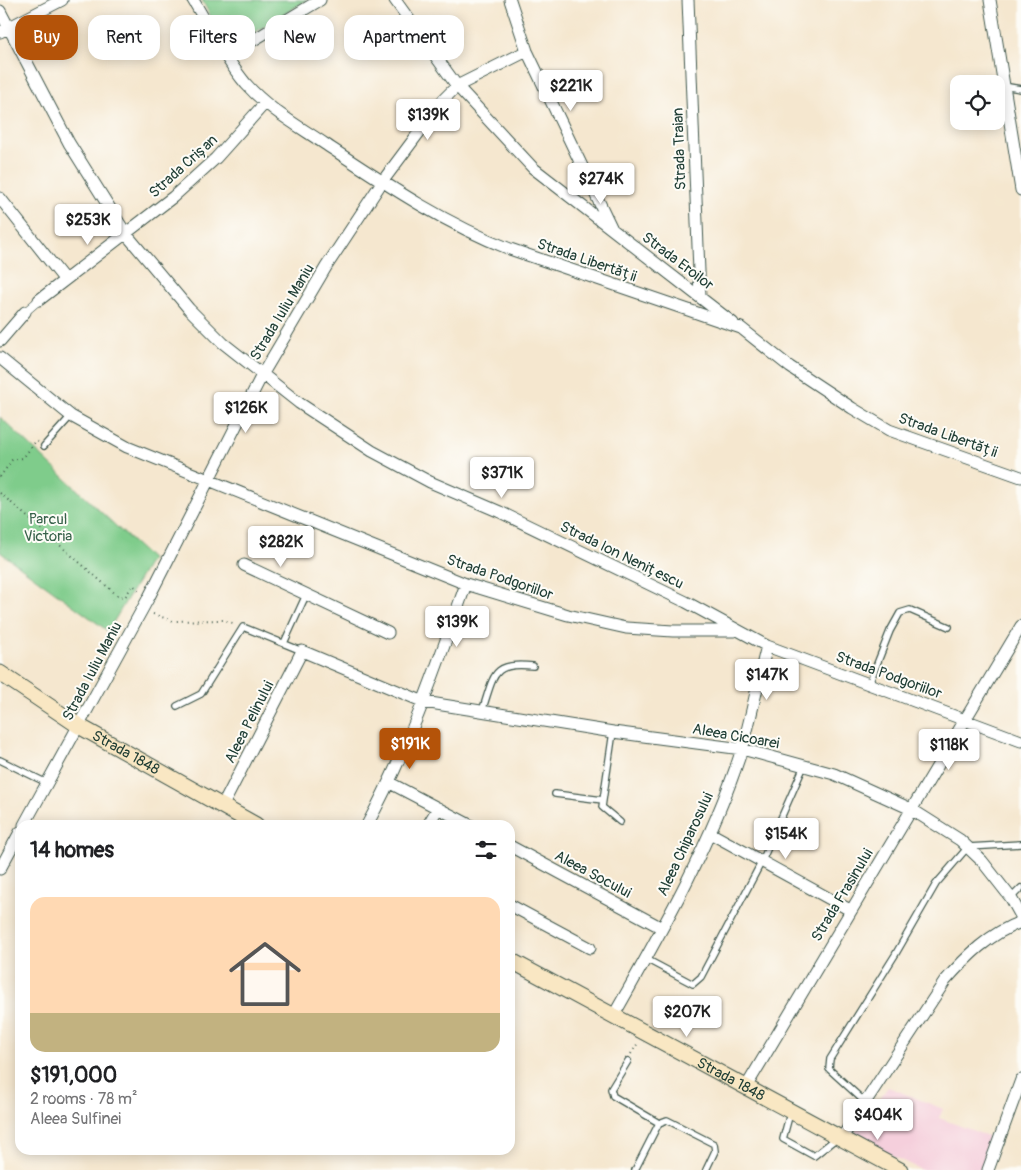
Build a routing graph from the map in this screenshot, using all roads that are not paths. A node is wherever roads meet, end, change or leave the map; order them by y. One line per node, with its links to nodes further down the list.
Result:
1 (62, 0): 10 (street)
2 (193, 0): 9 (street, Strada Libertății)
3 (320, 0): 11 (street)
4 (395, 0): 15 (street, Strada Eroilor)
5 (510, 0): 12 (street)
6 (688, 0): 26 (street, Strada Traian)
7 (990, 0): 14 (street)
8 (0, 11): 10 (street, Strada Ion Nenițescu)
9 (202, 15)
10 (4, 30): 24 (street, Strada Ion Nenițescu)
11 (255, 39)
12 (527, 51): 15 (street, Strada Iuliu Maniu); 23 (street)
13 (230, 60): 19 (street, Strada Libertății)
14 (1002, 75)
15 (457, 86): 20 (street, Strada Iuliu Maniu); 23 (street, Strada Eroilor)
16 (1005, 86): 17 (lane)
17 (1021, 89)
18 (1005, 92): 21 (street)
19 (265, 104): 20 (street, Strada Libertății); 24 (street, Strada Crișan)
20 (382, 182): 29 (street, Strada Libertății); 32 (street, Strada Iuliu Maniu)
21 (1021, 190)
22 (0, 198): 25 (street)
23 (613, 231): 26 (street, Strada Eroilor)
24 (126, 234): 25 (street, Strada Crișan); 32 (street, Strada Ion Nenițescu)
25 (64, 279): 27 (street, Strada Crișan)
26 (700, 296): 29 (street, Strada Eroilor)
27 (39, 300): 28 (street, Strada Crișan)
28 (25, 312): 30 (street, Strada Crișan)
29 (740, 328): 35 (street, Strada Libertății)
30 (0, 341)
31 (0, 358): 33 (street, Strada Podgoriilor)
32 (262, 375): 36 (street, Strada Iuliu Maniu); 42 (street, Strada Ion Nenițescu)
33 (71, 416): 34 (lane); 36 (street, Strada Podgoriilor)
34 (44, 446)
35 (1021, 477)
36 (208, 481): 38 (street, Strada Podgoriilor); 54 (street, Strada Iuliu Maniu)
37 (244, 565): 39 (street)
38 (466, 584): 42 (street, Strada Podgoriilor); 50 (street)
39 (306, 595): 43 (street); 44 (lane)
40 (1021, 626): 53 (street, Strada Frasinului)
41 (949, 627): 49 (lane)
42 (736, 631): 45 (street, Strada Podgoriilor)
43 (388, 633)
44 (284, 643): 46 (lane); 51 (lane)
45 (767, 646): 49 (street, Strada Podgoriilor); 57 (street, Aleea Chiparosului)
46 (302, 651): 50 (street); 64 (street, Aleea Pelinului)
47 (533, 666): 52 (lane)
48 (0, 673): 54 (main road, Strada 1848)
49 (869, 684): 53 (street, Strada Podgoriilor)
50 (424, 702): 52 (street, Aleea Cicoarei); 60 (street)
51 (177, 706)
52 (482, 712): 55 (street, Aleea Cicoarei)
53 (965, 720): 56 (street, Strada Podgoriilor); 66 (street, Strada Frasinului)
54 (79, 726): 61 (street, Strada Iuliu Maniu); 64 (main road, Strada 1848)
55 (613, 732): 57 (street, Aleea Cicoarei); 63 (lane)
56 (1021, 742)
57 (742, 749): 59 (street, Aleea Cicoarei); 73 (street, Aleea Chiparosului)
58 (0, 760): 61 (lane)
59 (804, 766): 66 (street, Aleea Cicoarei); 78 (lane)
60 (390, 783): 65 (street); 69 (street)
61 (47, 784): 67 (street, Strada Iuliu Maniu)
62 (555, 794): 63 (lane)
63 (603, 800): 72 (lane)
64 (222, 807): 68 (main road, Strada 1848)
65 (438, 808): 70 (street); 71 (street)
66 (911, 809): 76 (street, Aleea Cicoarei); 83 (street, Strada Frasinului)
67 (27, 820)
68 (247, 820)
69 (371, 820)
70 (431, 820)
71 (461, 820)
72 (620, 822)
73 (710, 833): 78 (street); 86 (street, Aleea Chiparosului)
74 (15, 841): 79 (street)
75 (1021, 844): 76 (lane)
76 (968, 847): 81 (street, Aleea Cicoarei); 94 (lane)
77 (515, 849): 86 (street, Aleea Socului)
78 (762, 861): 83 (street); 88 (lane)
79 (0, 869)
80 (1021, 888): 81 (lane)
81 (1011, 898): 84 (street, Aleea Cicoarei)
82 (515, 908): 87 (street)
83 (850, 910): 93 (street, Strada Frasinului)
84 (1021, 916)
85 (1021, 922): 94 (street)
86 (662, 928): 88 (street, Aleea Chiparosului)
87 (590, 948)
88 (646, 959): 90 (street, Aleea Chiparosului)
89 (515, 963): 90 (main road, Strada 1848)
90 (614, 1015): 93 (main road, Strada 1848)
91 (628, 1061): 96 (lane)
92 (1021, 1080): 101 (street)
93 (746, 1087): 95 (main road, Strada 1848)
94 (865, 1102): 97 (street)
95 (791, 1111): 97 (main road, Strada 1848); 97 (lane)
96 (659, 1123): 98 (lane); 99 (lane)
97 (840, 1138): 100 (main road, Strada 1848)
98 (635, 1170)
99 (706, 1170)
100 (900, 1170)
101 (988, 1170)

